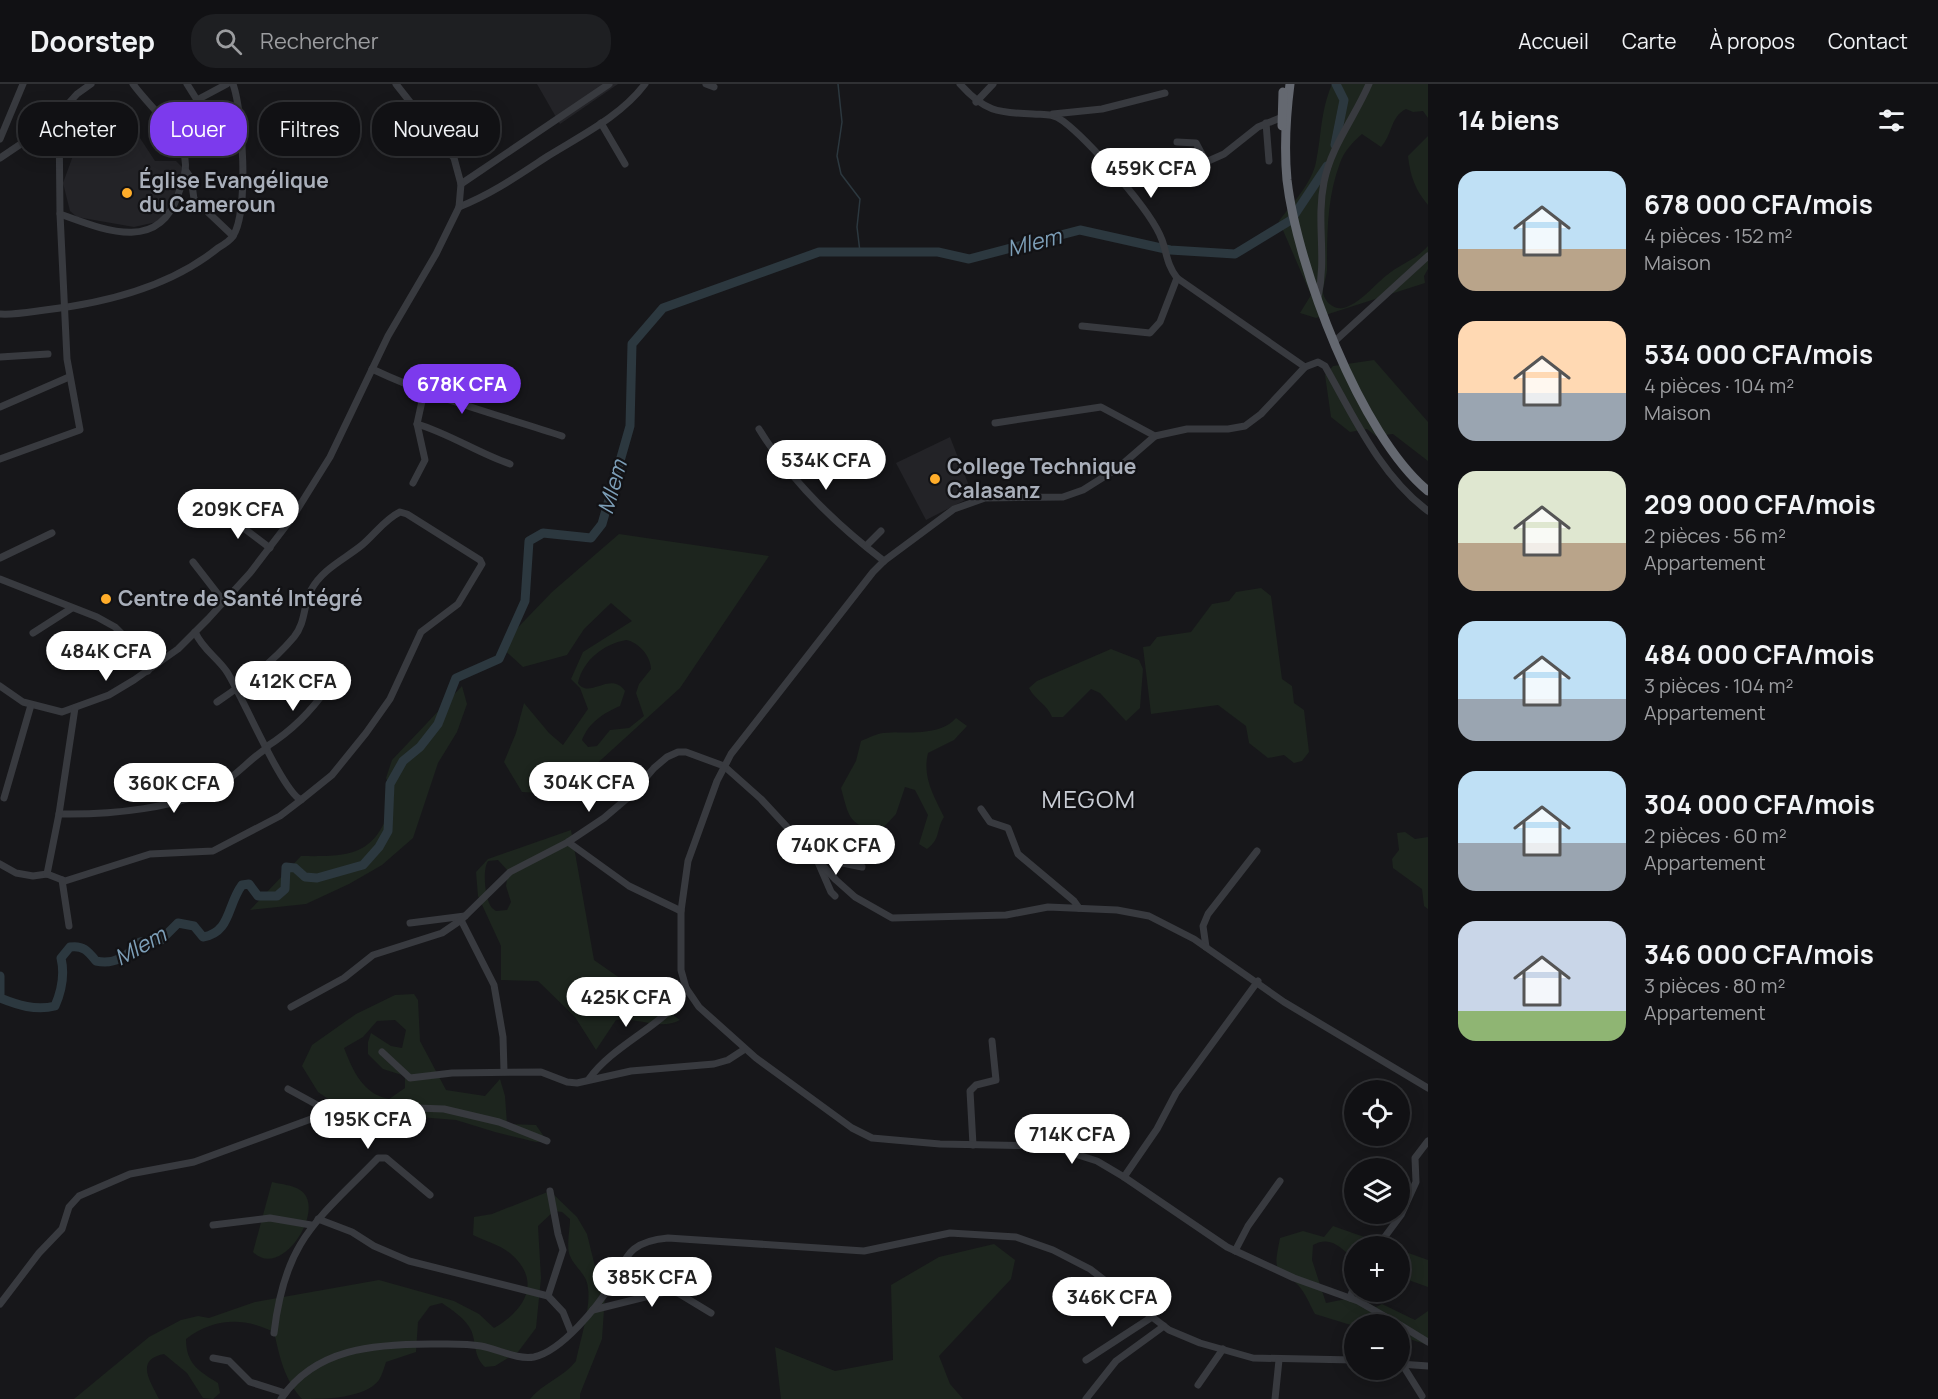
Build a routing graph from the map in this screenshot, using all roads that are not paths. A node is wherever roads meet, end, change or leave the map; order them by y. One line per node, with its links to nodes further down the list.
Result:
1 (23, 84): 24 (street)
2 (91, 84): 18 (street)
3 (134, 84): 31 (street)
4 (187, 84): 5 (street)
5 (227, 84)
6 (233, 84): 35 (street)
7 (396, 84): 32 (street)
8 (609, 84): 32 (street)
9 (645, 84): 22 (street)
10 (706, 84): 16 (street)
11 (960, 84): 19 (street)
12 (993, 84): 19 (street)
13 (1284, 84): 21 (highway)
14 (1290, 84): 21 (highway)
15 (1369, 84): 38 (street)
16 (714, 87)
17 (1165, 93): 20 (street)
18 (70, 102)
19 (976, 102): 20 (street)
20 (1053, 114): 37 (street)
21 (1284, 116): 23 (street); 38 (highway)
22 (601, 123): 30 (street); 33 (street)
23 (1266, 123): 25 (street); 29 (street)
24 (0, 139)
25 (1178, 142)
26 (18, 146): 28 (street)
27 (59, 156): 34 (street)
28 (0, 158)
29 (1269, 161)
30 (625, 164)
31 (186, 171): 34 (street); 35 (street)
32 (461, 184): 33 (street)
33 (459, 207): 46 (street)
34 (60, 214): 39 (street)
35 (233, 236): 39 (street)
36 (1428, 256): 42 (street)
37 (1177, 278): 41 (street); 45 (street)
38 (1318, 298): 42 (highway)
39 (66, 308): 40 (street); 47 (street)
40 (0, 314)
41 (1082, 326)
42 (1335, 341): 58 (highway)
43 (48, 354): 44 (street)
44 (0, 357)
45 (1305, 367): 54 (street); 60 (street)
46 (372, 369): 48 (street); 64 (street)
47 (69, 377): 49 (street); 55 (street)
48 (424, 393): 51 (street); 53 (street)
49 (0, 407)
50 (995, 423): 54 (street)
51 (417, 424): 56 (street); 57 (street)
52 (759, 429): 63 (street)
53 (562, 436)
54 (1155, 436): 66 (street)
55 (0, 459)
56 (510, 464)
57 (413, 483)
58 (1428, 491)
59 (221, 511): 64 (street)
60 (1428, 511)
61 (881, 531): 63 (street)
62 (52, 533): 65 (street)
63 (866, 546): 66 (street)
64 (270, 548): 69 (street)
65 (0, 558)
66 (884, 561): 81 (street)
67 (193, 562): 69 (street)
68 (0, 579): 70 (street)
69 (224, 602): 71 (street)
70 (72, 608): 72 (street); 73 (street)
71 (195, 632): 73 (street); 76 (street)
72 (33, 633)
73 (148, 671): 79 (street)
74 (0, 686): 78 (street)
75 (329, 686): 80 (street)
76 (235, 690): 77 (street); 80 (street); 83 (street)
77 (217, 702)
78 (31, 705): 79 (street); 82 (street)
79 (75, 708): 85 (street)
80 (267, 748): 83 (street); 85 (street)
81 (724, 766): 86 (street); 88 (street); 95 (street)
82 (4, 798)
83 (301, 800): 92 (street)
84 (981, 809): 94 (street)
85 (59, 814): 91 (street)
86 (568, 842): 95 (street); 96 (street)
87 (1257, 851): 99 (street)
88 (816, 857): 90 (street); 93 (street); 94 (street)
89 (0, 864): 91 (street)
90 (862, 867)
91 (47, 874): 92 (street)
92 (62, 880): 98 (street)
93 (835, 896)
94 (1079, 908): 99 (street)
95 (681, 911): 101 (street)
96 (463, 918): 97 (street); 102 (street); 106 (street)
97 (410, 923)
98 (69, 927)
99 (1206, 946): 100 (street)
100 (1258, 981): 108 (street); 114 (street)
101 (686, 988): 104 (street); 107 (street)
102 (291, 1007)
103 (992, 1041): 113 (street)
104 (745, 1049): 107 (street); 113 (street)
105 (382, 1052): 106 (street)
106 (504, 1071): 107 (street)
107 (589, 1079)
108 (1428, 1088)
109 (288, 1089): 110 (street)
110 (330, 1112): 111 (street); 126 (street)
111 (547, 1141)
112 (1428, 1141): 121 (street)
113 (972, 1145): 114 (street)
114 (1124, 1177): 122 (street)
115 (1280, 1181): 122 (street)
116 (550, 1191): 123 (street)
117 (430, 1195): 118 (street)
118 (318, 1219): 120 (street); 123 (street)
119 (213, 1225): 120 (street)
120 (311, 1225): 134 (street)
121 (1385, 1236)
122 (1235, 1251): 124 (street)
123 (548, 1296): 133 (street)
124 (1344, 1296)
125 (1357, 1302): 129 (street)
126 (0, 1304)
127 (593, 1310): 128 (street); 130 (street); 133 (street)
128 (711, 1313)
129 (1379, 1314)
130 (1152, 1317): 131 (street); 138 (street)
131 (1164, 1326): 136 (street); 147 (street)
132 (1410, 1331): 135 (street)
133 (571, 1332): 146 (street)
134 (274, 1333)
135 (1428, 1342)
136 (1223, 1349): 139 (street); 144 (street)
137 (213, 1358): 146 (street)
138 (1086, 1360)
139 (1279, 1360): 140 (street); 148 (street)
140 (1344, 1360)
141 (1410, 1365): 142 (street)
142 (1428, 1366)
143 (1410, 1378): 145 (street)
144 (1198, 1385)
145 (1422, 1396)
146 (284, 1397)
147 (1086, 1399)
148 (1275, 1399)

